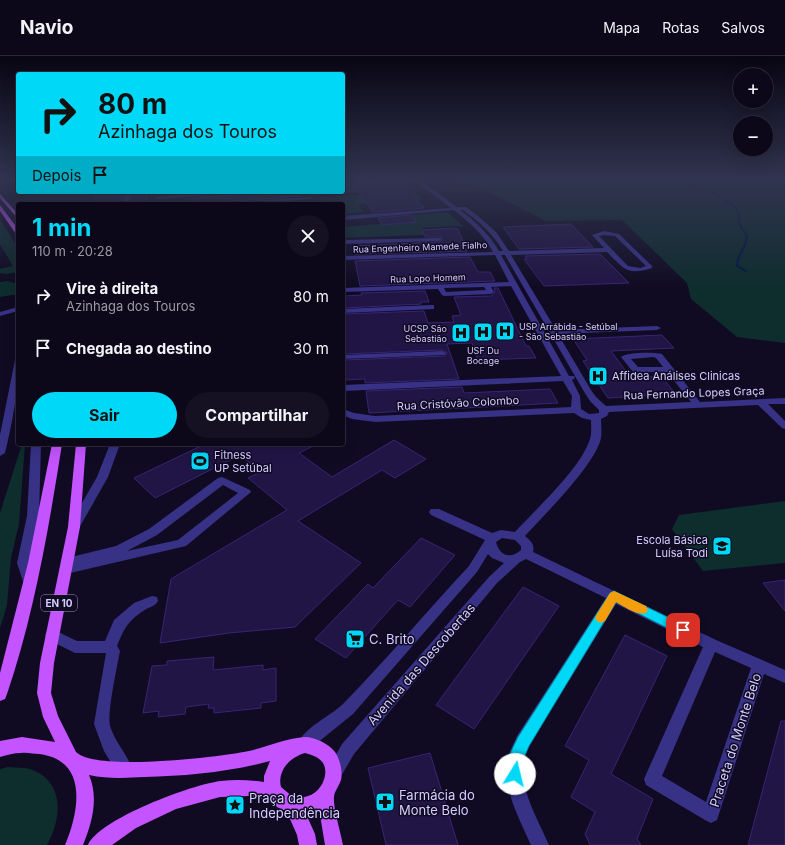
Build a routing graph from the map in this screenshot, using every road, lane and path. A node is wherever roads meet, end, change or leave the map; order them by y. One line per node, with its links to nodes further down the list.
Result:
1 (5, 215): 6 (main road)
2 (383, 215): 5 (street)
3 (464, 215): 10 (street)
4 (473, 215): 11 (street)
5 (345, 218)
6 (16, 230)
7 (439, 239): 8 (street)
8 (345, 242)
9 (609, 250): 9 (street); 11 (street, Rua Engenheiro Mamede Fialho)
10 (497, 253): 11 (street, Rua Engenheiro Mamede Fialho); 12 (street, Rua Engenheiro Mamede Fialho); 13 (street)
11 (508, 253): 20 (street)
12 (345, 258)
13 (514, 284): 14 (street, Rua Lopo Homem); 25 (street)
14 (345, 290)
15 (431, 307): 17 (street)
16 (16, 310): 18 (street)
17 (345, 311)
18 (0, 314)
19 (657, 328): 20 (street)
20 (553, 332): 24 (street)
21 (442, 353): 22 (street)
22 (345, 357)
23 (669, 369): 31 (street)
24 (579, 377): 25 (street); 32 (street)
25 (566, 378): 27 (street); 33 (street)
26 (16, 384): 28 (street)
27 (345, 388)
28 (15, 395): 41 (street)
29 (785, 401): 30 (street, Rua Fernando Lopes Graça)
30 (760, 402): 31 (street, Rua Fernando Lopes Graça); 36 (street)
31 (698, 405): 32 (street, Rua Fernando Lopes Graça)
32 (603, 407): 33 (street); 35 (street)
33 (576, 408): 34 (street, Rua Cristóvão Colombo); 35 (street)
34 (345, 413)
35 (596, 418): 44 (street)
36 (785, 426)
37 (36, 446): 48 (street)
38 (57, 446): 48 (main road, EN 10)
39 (80, 446): 43 (main road, EN 10)
40 (114, 446): 43 (street)
41 (0, 452)
42 (435, 512): 45 (street)
43 (74, 527): 47 (main road, EN 10)
44 (518, 536): 45 (street); 46 (street)
45 (491, 540): 46 (street); 57 (street, Avenida das Descobertas)
46 (520, 557): 49 (street); 61 (street, Avenida das Descobertas)
47 (66, 565): 47 (street); 51 (main road, EN 10)
48 (30, 585): 56 (main road, EN 10)
49 (614, 596): 52 (street); 69 (street)
50 (152, 601): 53 (street)
51 (52, 635): 53 (street); 59 (main road, EN 10)
52 (711, 644): 54 (street); 54 (street, Praceta do Monte Belo)
53 (110, 647): 60 (street)
54 (759, 666): 55 (street)
55 (785, 678)
56 (0, 694)
57 (301, 746): 60 (main road); 61 (main road); 62 (main road)
58 (0, 749): 59 (main road)
59 (73, 760): 60 (main road); 65 (main road, EN 10)
60 (125, 770)
61 (334, 772): 63 (main road)
62 (276, 793): 64 (main road); 66 (main road)
63 (325, 795): 64 (main road); 68 (main road)
64 (293, 806): 67 (main road)
65 (74, 845)
66 (97, 845)
67 (308, 845)
68 (334, 845)
69 (540, 845)

